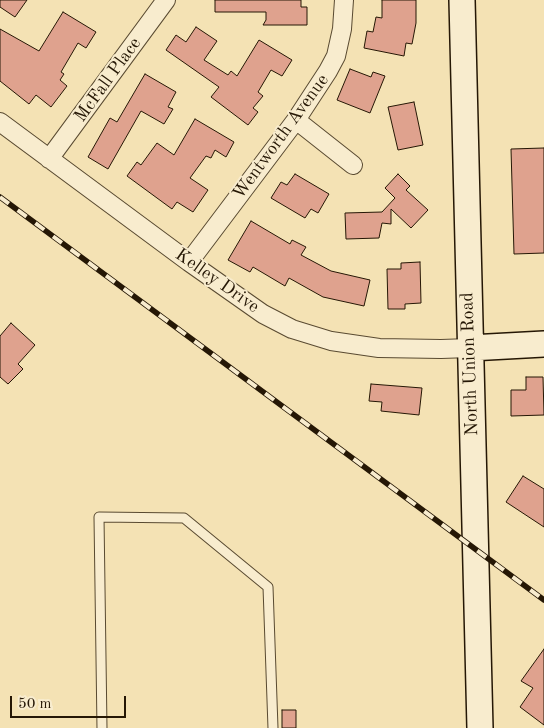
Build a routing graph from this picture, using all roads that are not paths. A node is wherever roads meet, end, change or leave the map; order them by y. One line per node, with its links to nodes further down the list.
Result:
1 (166, 0): 6 (street, McFall Place)
2 (344, 0): 4 (street, Wentworth Avenue)
3 (462, 0): 10 (street, North Union Road)
4 (296, 120): 7 (street); 8 (street, Wentworth Avenue)
5 (0, 122): 6 (street, Kelley Drive)
6 (49, 160): 8 (street, Kelley Drive)
7 (353, 165)
8 (189, 262): 10 (street, Kelley Drive)
9 (544, 344): 10 (street)
10 (470, 348): 13 (street, North Union Road)
11 (102, 728): 12 (lane)
12 (273, 728)
13 (480, 728)

